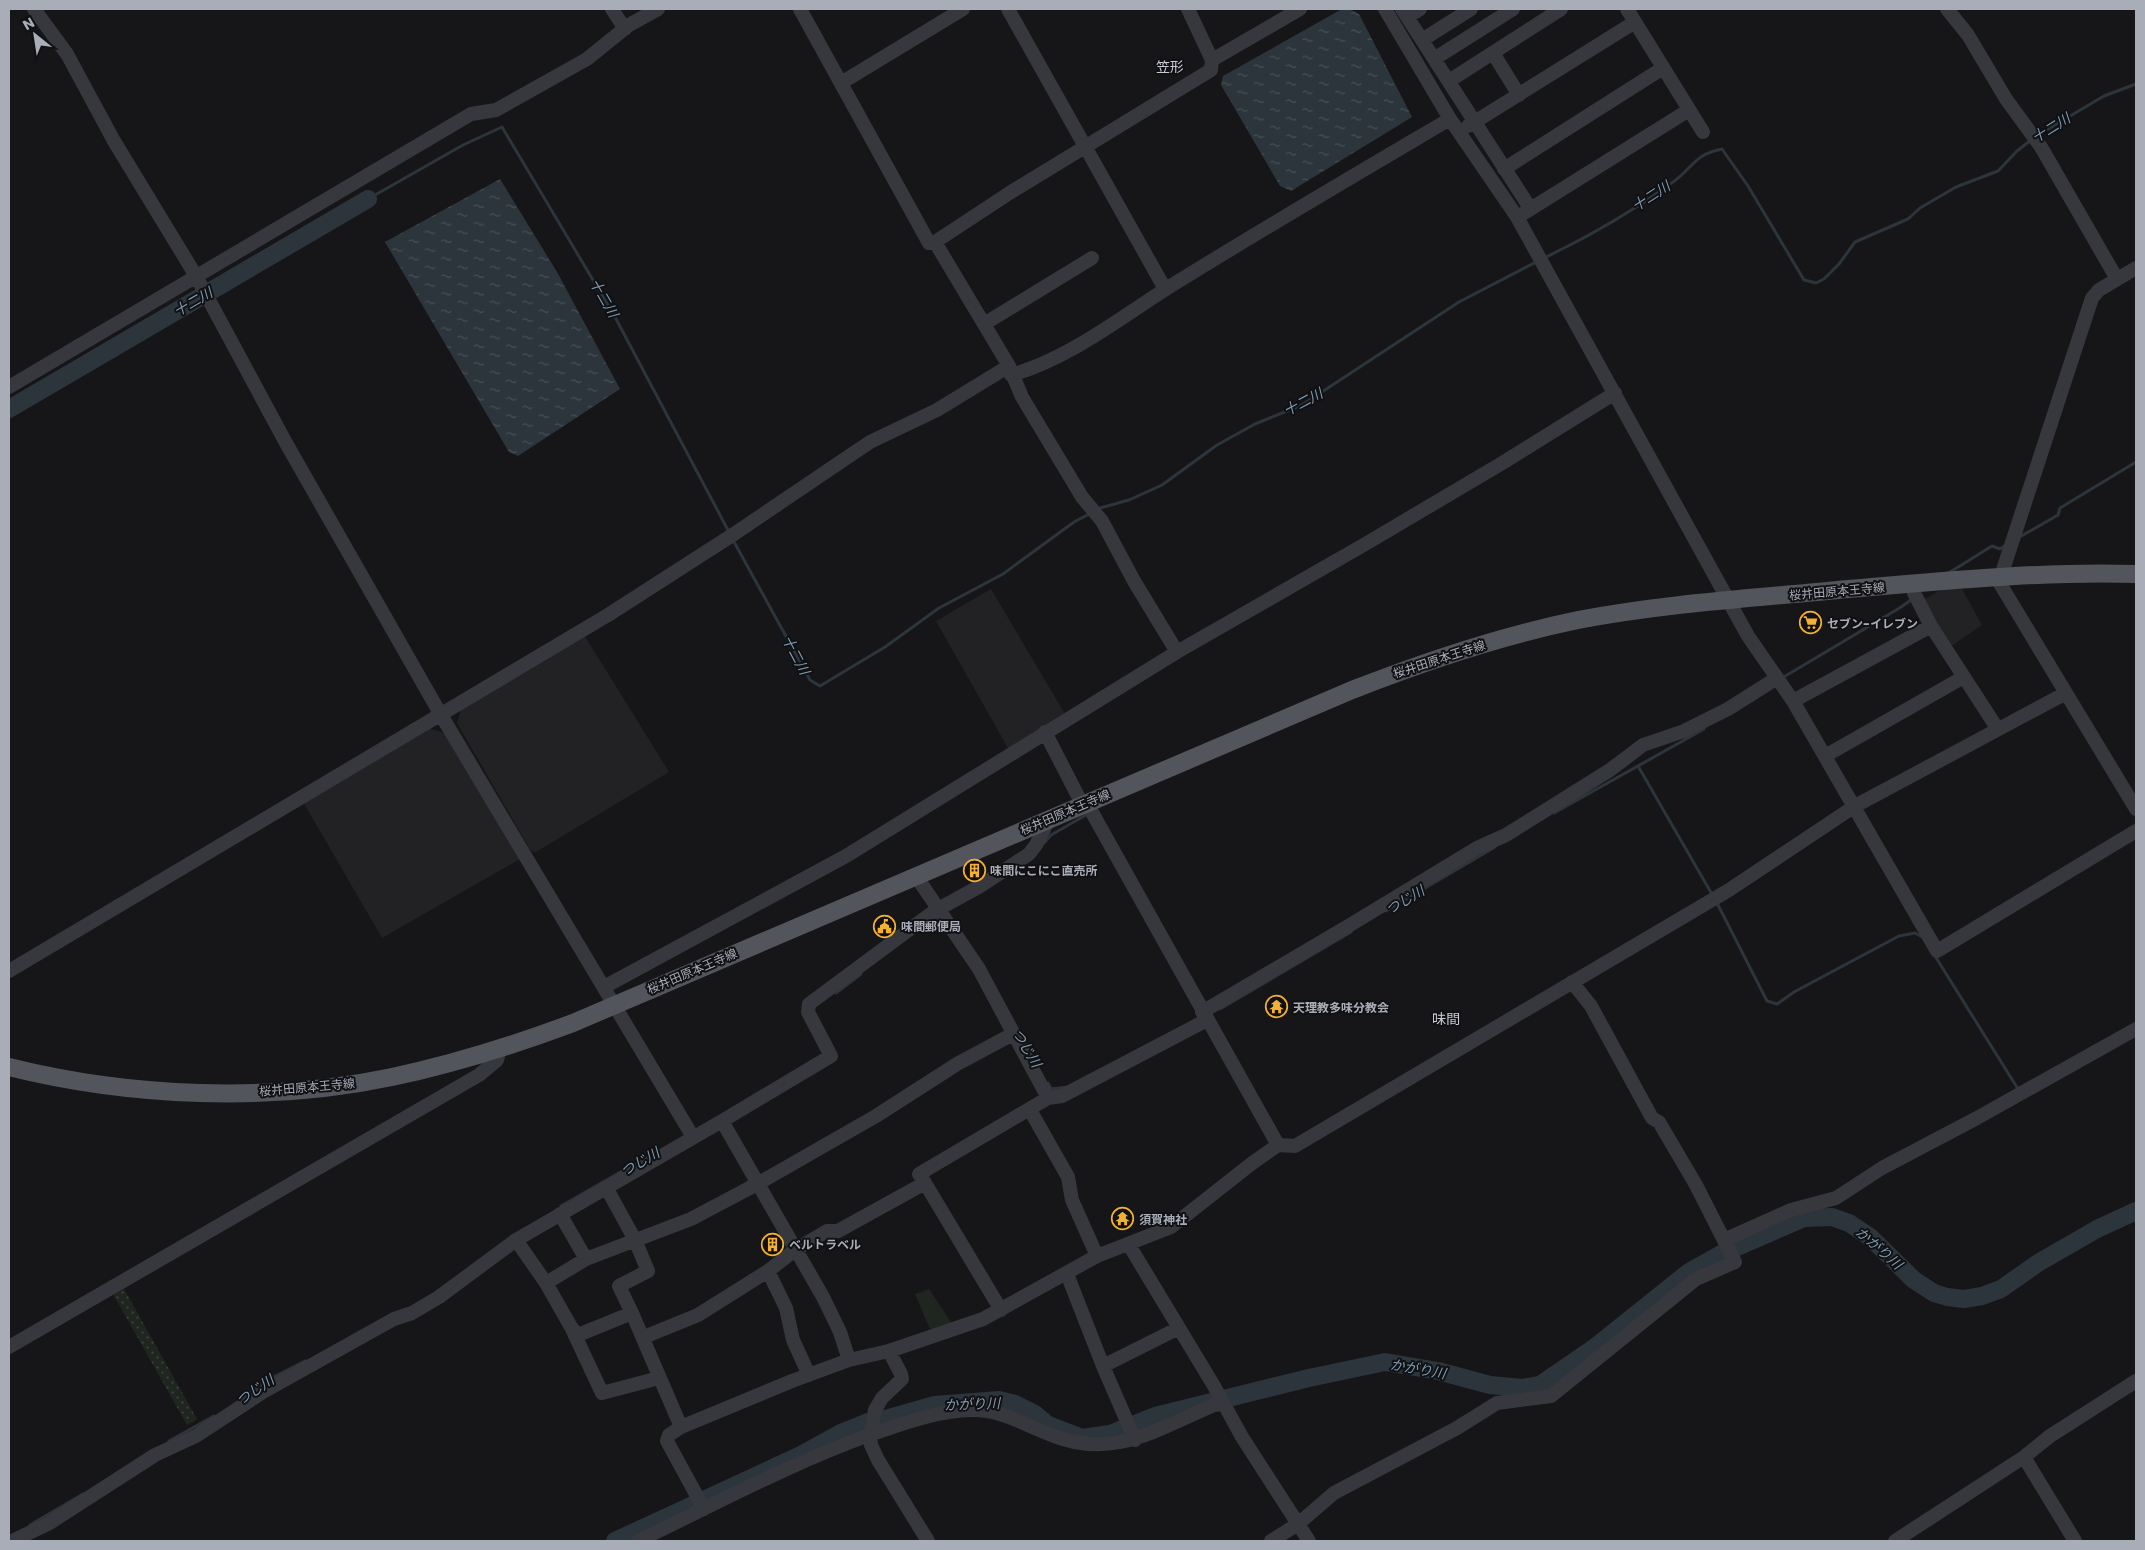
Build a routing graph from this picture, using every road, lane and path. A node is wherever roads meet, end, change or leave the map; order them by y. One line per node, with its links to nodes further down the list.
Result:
1 (34, 9): 39 (street)
2 (612, 9): 18 (street)
3 (658, 9): 18 (street)
4 (800, 9): 25 (street)
5 (963, 9): 25 (street)
6 (1008, 9): 32 (street)
7 (1188, 9): 22 (street)
8 (1300, 9): 22 (street)
9 (1386, 9): 28 (street)
10 (1420, 9): 16 (street)
11 (1470, 9): 19 (street)
12 (1513, 9): 21 (street)
13 (1561, 9): 20 (street)
14 (1626, 9): 17 (street)
15 (1947, 9): 40 (street)
16 (1404, 13): 19 (street)
17 (1635, 22): 23 (street); 26 (street)
18 (625, 29): 39 (street)
19 (1422, 40): 21 (street)
20 (1493, 53): 24 (street); 26 (street)
21 (1434, 59): 24 (street)
22 (1212, 60): 32 (street)
23 (1663, 68): 27 (street); 33 (street)
24 (1449, 81): 29 (street)
25 (841, 83): 36 (street)
26 (1519, 95): 29 (street)
27 (1689, 110): 31 (street); 34 (street)
28 (1450, 119): 30 (street); 41 (street)
29 (1475, 122): 30 (street); 33 (street)
30 (1459, 132): 35 (street)
31 (1703, 132)
32 (1086, 146): 36 (street); 41 (street)
33 (1504, 169): 34 (street)
34 (1530, 208): 35 (street)
35 (1517, 217): 45 (street)
36 (935, 242): 42 (street)
37 (1092, 258): 42 (street)
38 (2136, 268): 40 (street)
39 (196, 276): 44 (street); 56 (street)
40 (2117, 279): 47 (street)
41 (1165, 289): 43 (street)
42 (984, 324): 43 (street)
43 (1010, 370): 51 (street); 56 (street)
44 (9, 387)
45 (1615, 393): 49 (street); 51 (street)
46 (2136, 574): 47 (main road, 桜井田原本王寺線)
47 (2002, 576): 48 (main road, 桜井田原本王寺線); 54 (street)
48 (1915, 593): 49 (main road, 桜井田原本王寺線); 50 (street)
49 (1730, 600): 52 (street); 60 (main road, 桜井田原本王寺線)
50 (1931, 626): 53 (street); 55 (street)
51 (1178, 652): 58 (street)
52 (1777, 678): 55 (street); 71 (street)
53 (1962, 678): 57 (street); 59 (street)
54 (2066, 693): 57 (street); 62 (street)
55 (1793, 701): 59 (street)
56 (441, 715): 67 (street); 69 (street)
57 (1997, 728): 61 (street)
58 (1045, 732): 60 (street); 69 (street)
59 (1825, 756): 61 (street)
60 (1085, 804): 63 (main road, 桜井田原本王寺線); 71 (street)
61 (1855, 806): 64 (street); 68 (street)
62 (2136, 808)
63 (1049, 819): 65 (main road, 桜井田原本王寺線); 66 (street)
64 (2136, 831)
65 (916, 876): 66 (street); 70 (main road, 桜井田原本王寺線)
66 (938, 909): 73 (street); 78 (street)
67 (9, 970)
68 (1572, 982): 80 (street); 87 (street)
69 (604, 987): 70 (street)
70 (614, 1004): 74 (main road, 桜井田原本王寺線); 79 (street)
71 (1205, 1016): 76 (street); 80 (street)
72 (2136, 1029): 87 (street)
73 (1013, 1034): 76 (street); 81 (street)
74 (500, 1049): 75 (main road, 桜井田原本王寺線); 100 (street)
75 (9, 1067)
76 (1048, 1098): 77 (street)
77 (1030, 1110): 82 (street); 90 (street)
78 (722, 1121): 79 (street); 81 (street)
79 (693, 1137): 83 (street)
80 (1278, 1145): 88 (street)
81 (759, 1183): 86 (street); 89 (street)
82 (925, 1184): 89 (street); 95 (street)
83 (606, 1187): 84 (street); 86 (street)
84 (560, 1214): 85 (street); 91 (street)
85 (516, 1240): 94 (street); 114 (street)
86 (635, 1240): 91 (street); 96 (street)
87 (1724, 1240): 113 (street)
88 (1129, 1245): 90 (street); 97 (street)
89 (795, 1250): 92 (street); 102 (street)
90 (1097, 1256): 93 (street)
91 (586, 1259): 94 (street)
92 (768, 1271): 99 (street); 104 (street)
93 (1067, 1274): 95 (street); 103 (street)
94 (546, 1283): 98 (street)
95 (1000, 1310): 101 (street)
96 (632, 1313): 98 (street); 99 (street)
97 (1179, 1328): 103 (street); 107 (street)
98 (572, 1329): 105 (street)
99 (644, 1337): 105 (street)
100 (9, 1347)
101 (889, 1351): 102 (street); 109 (street)
102 (849, 1360): 104 (street)
103 (1103, 1366): 110 (street)
104 (809, 1375): 108 (street)
105 (659, 1378): 108 (street)
106 (2136, 1381): 111 (street)
107 (1224, 1404): 110 (street); 113 (street)
108 (681, 1427): 112 (street)
109 (870, 1435): 110 (street); 112 (street); 116 (street)
110 (1135, 1440)
111 (2024, 1457): 119 (street); 120 (street)
112 (704, 1509): 115 (street)
113 (1298, 1524): 117 (street); 118 (street)
114 (12, 1541)
115 (638, 1541)
116 (928, 1541)
117 (1271, 1541)
118 (1310, 1541)
119 (1897, 1541)
120 (2075, 1541)

